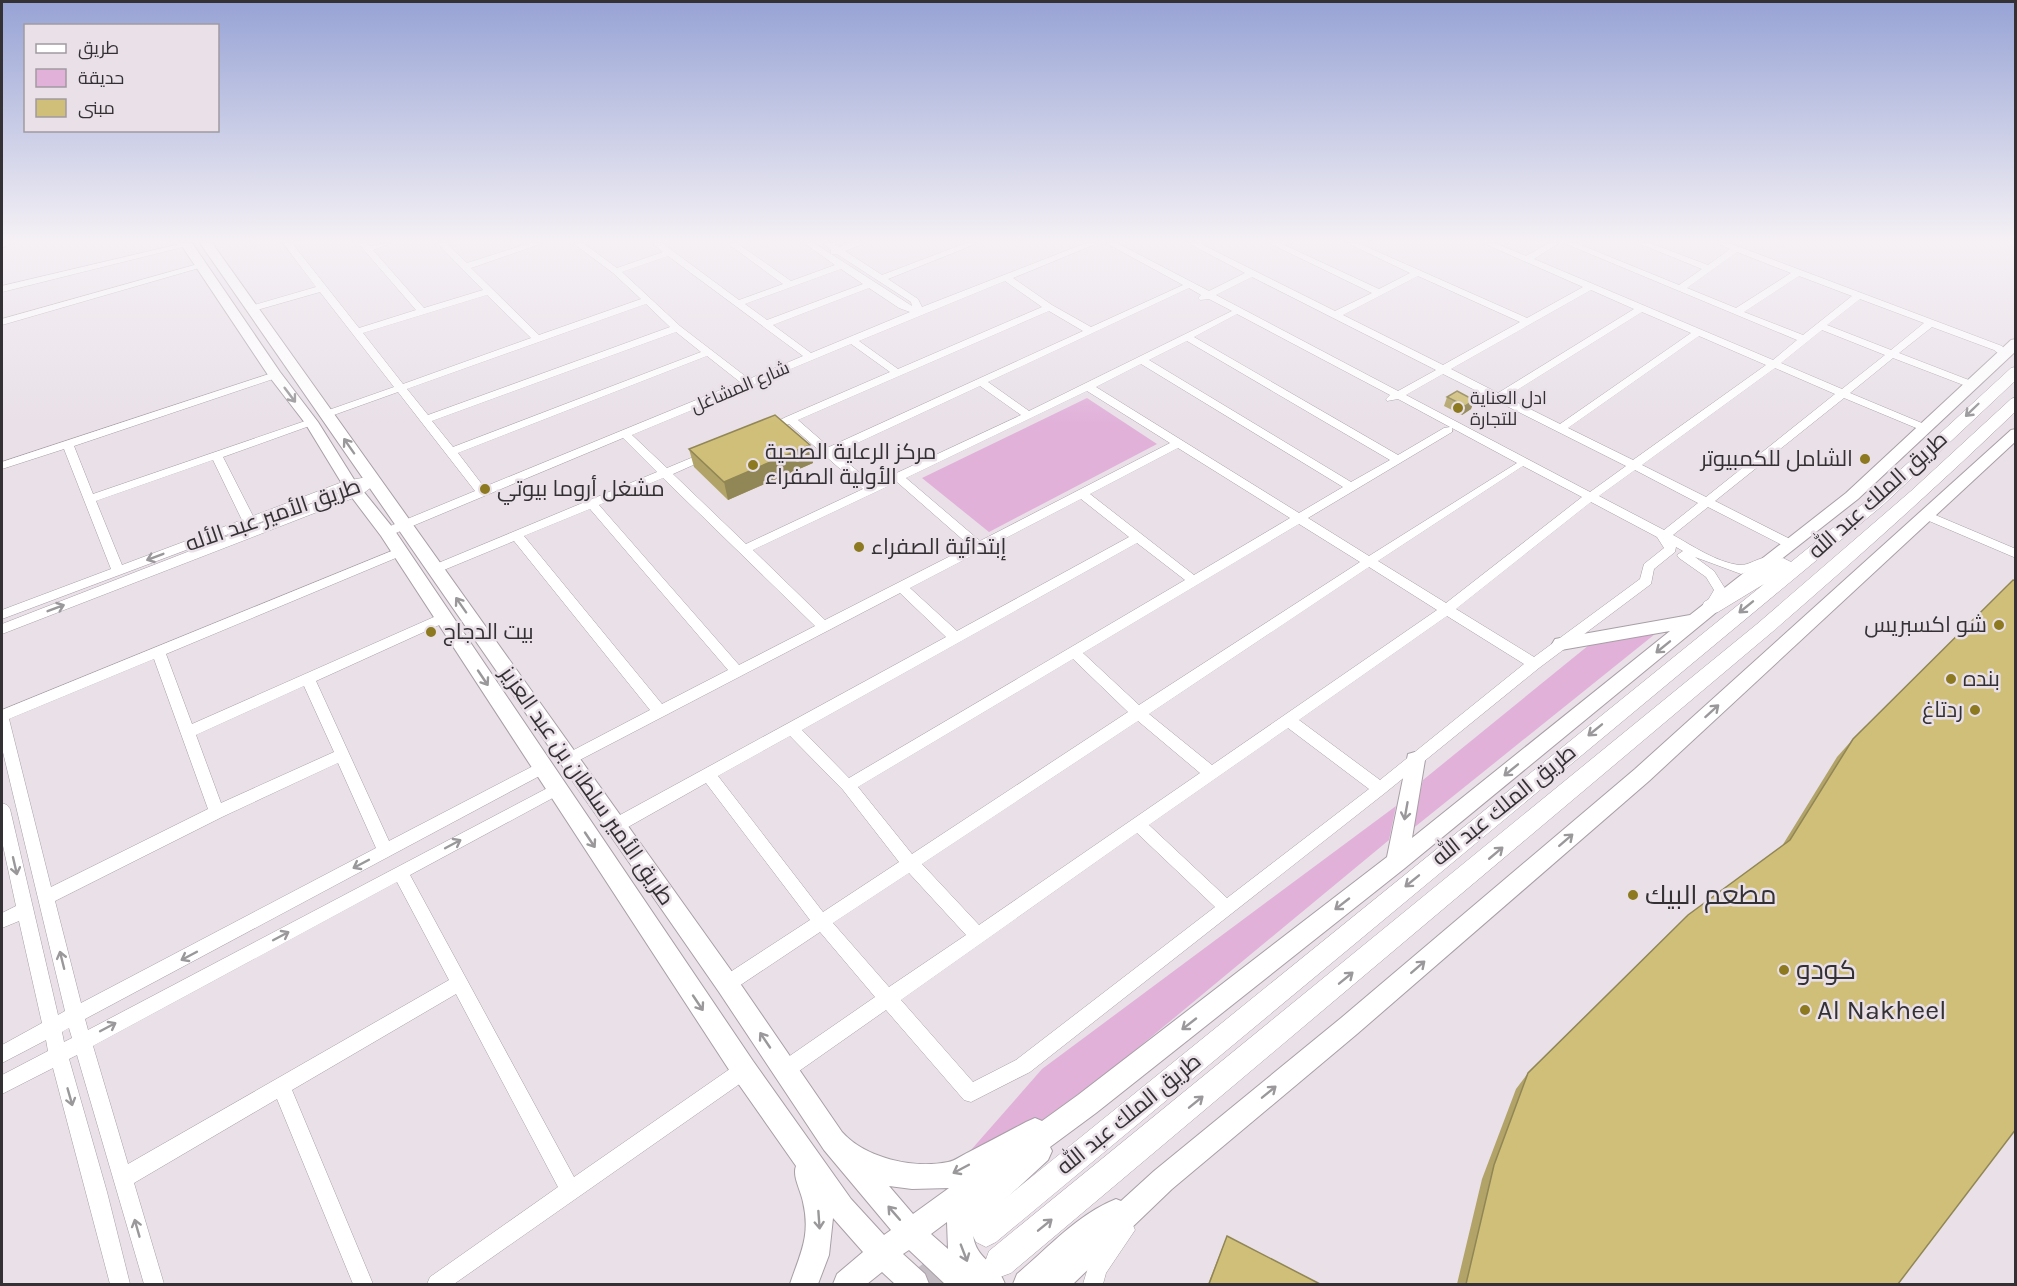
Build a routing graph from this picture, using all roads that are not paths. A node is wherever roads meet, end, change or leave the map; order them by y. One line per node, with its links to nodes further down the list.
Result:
1 (69, 303): 38 (street)
2 (226, 303): 60 (main road, طريق الأمير سلطان بن عبد العزيز)
3 (249, 303): 31 (main road, طريق الأمير سلطان بن عبد العزيز)
4 (271, 303): 31 (street)
5 (334, 303): 44 (street)
6 (414, 303): 33 (street)
7 (451, 303): 33 (street)
8 (501, 303): 48 (street)
9 (639, 303): 48 (street)
10 (651, 303): 43 (street)
11 (740, 303): 41 (street)
12 (822, 303): 41 (street)
13 (897, 303): 34 (street)
14 (916, 303): 34 (street)
15 (944, 303): 34 (street, شارع المشاغل)
16 (1043, 303): 30 (street)
17 (1152, 303): 45 (street)
18 (1215, 303): 36 (street)
19 (1216, 303): 68 (street)
20 (1311, 303): 37 (street)
21 (1360, 303): 37 (street)
22 (1484, 303): 39 (street)
23 (1561, 303): 39 (street)
24 (1630, 303): 32 (street)
25 (1715, 303): 35 (street)
26 (1751, 303): 35 (street)
27 (1849, 303): 42 (street)
28 (1881, 303): 40 (street)
29 (1894, 303): 51 (street)
30 (1049, 307): 45 (street); 59 (street)
31 (254, 308): 72 (main road, طريق الأمير سلطان بن عبد العزيز)
32 (1642, 308): 46 (street); 67 (street)
33 (422, 312): 44 (street)
34 (920, 312): 50 (street, شارع المشاغل)
35 (1737, 312): 49 (street)
36 (1232, 314): 47 (street); 68 (street)
37 (1335, 315): 58 (street)
38 (2, 322)
39 (1527, 322): 58 (street)
40 (1932, 322): 53 (street); 56 (street)
41 (766, 324): 54 (street)
42 (1820, 326): 49 (street); 53 (street)
43 (677, 328): 52 (street); 74 (street)
44 (357, 332): 65 (street)
45 (1091, 332): 61 (street)
46 (1699, 332): 57 (street); 76 (street)
47 (1187, 337): 55 (street); 88 (street)
48 (537, 339): 65 (street)
49 (1803, 339): 57 (street)
50 (854, 341): 54 (street, شارع المشاغل); 59 (street)
51 (2015, 343): 56 (main road, طريق الملك عبد الله)
52 (707, 353): 62 (street); 85 (street)
53 (1892, 354): 63 (street); 66 (street)
54 (810, 357): 62 (street, شارع المشاغل)
55 (1141, 360): 64 (street); 95 (street)
56 (2011, 360): 63 (main road, طريق الملك عبد الله); 102 (highway, طريق الملك عبد الله, one-way to 102)
57 (1774, 364): 66 (street); 89 (street)
58 (1443, 369): 67 (street); 68 (street)
59 (897, 373): 73 (street)
60 (275, 375): 72 (main road, طريق الأمير سلطان بن عبد العزيز, one-way to 72); 83 (street)
61 (981, 382): 71 (street); 86 (street)
62 (748, 384): 81 (street, شارع المشاغل)
63 (1970, 384): 77 (main road, طريق الملك عبد الله)
64 (1088, 387): 71 (street); 82 (street)
65 (400, 388): 72 (street); 74 (street)
66 (1843, 393): 77 (street); 101 (street)
67 (1498, 396): 76 (street)
68 (1394, 397): 78 (street); 100 (street)
69 (2016, 402): 75 (highway, طريق الملك عبد الله)
70 (2016, 409): 75 (highway)
71 (1028, 415): 93 (street)
72 (319, 418): 87 (street); 94 (main road, طريق الأمير سلطان بن عبد العزيز)
73 (789, 419): 79 (street); 86 (street)
74 (425, 420): 85 (street)
75 (1995, 423): 185 (highway, طريق الملك عبد الله, one-way to 75)
76 (1561, 428): 89 (street)
77 (1925, 428): 111 (main road, طريق الملك عبد الله)
78 (1448, 430): 88 (street); 91 (street)
79 (758, 433)
80 (2016, 433): 104 (main road, طريق الملك عبد الله)
81 (625, 434): 92 (street); 97 (street, شارع المشاغل)
82 (1179, 443): 98 (street); 105 (street)
83 (68, 444): 90 (street); 99 (street)
84 (716, 451): 92 (street)
85 (451, 452): 97 (street)
86 (828, 452): 96 (street)
87 (216, 455): 99 (street); 106 (street)
88 (1399, 460): 95 (street)
89 (1634, 465): 100 (street); 101 (street)
90 (2, 466)
91 (1517, 466): 100 (street); 117 (street)
92 (664, 474): 103 (street); 113 (street)
93 (898, 477): 96 (street); 112 (street)
94 (360, 486): 106 (street, طريق الأمير عبد الأله); 107 (main road, طريق الأمير سلطان بن عبد العزيز); 127 (street, طريق الأمير عبد الأله, one-way to 94)
95 (1352, 488): 105 (street)
96 (871, 489): 113 (street)
97 (482, 492): 107 (street, شارع المشاغل)
98 (1082, 494): 109 (street); 112 (street)
99 (90, 499): 119 (street)
100 (1586, 500): 110 (street); 122 (street)
101 (1707, 501): 110 (street); 111 (street)
102 (1878, 501): 123 (highway); 182 (highway, طريق الملك عبد الله, one-way to 182)
103 (592, 504): 108 (street); 133 (street)
104 (1926, 515): 115 (street); 180 (main road, طريق الملك عبد الله, one-way to 104)
105 (1300, 519): 117 (street); 120 (street)
106 (249, 521): 119 (street, طريق الأمير عبد الأله, one-way to 119)
107 (397, 529): 114 (main road, طريق الأمير سلطان بن عبد العزيز); 118 (main road, طريق الأمير سلطان بن عبد العزيز)
108 (516, 535): 118 (street); 135 (street)
109 (1138, 537): 120 (street); 128 (street)
110 (1667, 543): 116 (street); 123 (street); 129 (street)
111 (1790, 544): 116 (main road, طريق الملك عبد الله)
112 (979, 547): 121 (street)
113 (743, 550): 126 (street)
114 (399, 552): 125 (main road, طريق الأمير سلطان بن عبد العزيز); 130 (street)
115 (2016, 554)
116 (1769, 560): 123 (main road, طريق الملك عبد الله)
117 (1368, 562): 122 (street); 136 (street)
118 (435, 569): 142 (main road, طريق الأمير سلطان بن عبد العزيز, one-way to 118)
119 (118, 571): 124 (street, طريق الأمير عبد الأله)
120 (1194, 581): 131 (street)
121 (901, 588): 126 (street); 128 (street)
122 (1446, 610): 132 (street); 138 (street)
123 (1704, 613): 129 (main road); 155 (main road, طريق الملك عبد الله, one-way to 155)
124 (2, 615)
125 (443, 618): 134 (street); 144 (main road, طريق الأمير سلطان بن عبد العزيز, one-way to 144)
126 (824, 627): 133 (street)
127 (2, 628)
128 (956, 638): 139 (street)
129 (1561, 644): 132 (street)
130 (158, 651): 137 (street); 140 (street)
131 (1074, 652): 136 (street); 147 (street)
132 (1534, 664): 143 (street)
133 (738, 672): 135 (street)
134 (308, 678): 140 (street); 141 (street)
135 (660, 712): 142 (street)
136 (1138, 713): 145 (street); 156 (street)
137 (2, 718): 158 (street)
138 (1288, 720): 145 (street); 149 (street)
139 (792, 729): 146 (street); 147 (street)
140 (188, 732): 151 (street)
141 (342, 755): 151 (street); 154 (street)
142 (569, 759): 153 (main road, طريق الأمير سلطان بن عبد العزيز)
143 (1415, 760): 149 (street); 155 (main road, one-way to 155)
144 (542, 768): 148 (main road, طريق الأمير سلطان بن عبد العزيز); 154 (street)
145 (1211, 773): 152 (street)
146 (708, 775): 153 (street); 162 (street)
147 (848, 786): 156 (street)
148 (557, 789): 157 (street, one-way to 148); 172 (main road, طريق الأمير سلطان بن عبد العزيز, one-way to 172)
149 (1380, 789): 159 (street)
150 (2, 809): 160 (street, one-way to 160)
151 (217, 812): 158 (street)
152 (1138, 824): 159 (street); 163 (street)
153 (615, 826): 165 (main road, طريق الأمير سلطان بن عبد العزيز)
154 (385, 851): 167 (street, one-way to 167)
155 (1397, 862): 176 (main road, طريق الملك عبد الله, one-way to 176)
156 (910, 863): 162 (street); 163 (street)
157 (400, 872): 164 (street); 169 (street, one-way to 157)
158 (46, 898): 167 (street, one-way to 158)
159 (1227, 908): 166 (street)
160 (26, 909): 161 (street); 168 (street)
161 (2, 921)
162 (821, 922): 165 (street); 166 (street)
163 (978, 936): 166 (street)
164 (460, 983): 175 (street); 181 (street)
165 (727, 984): 173 (main road, طريق الأمير سلطان بن عبد العزيز, one-way to 165)
166 (887, 999): 173 (street)
167 (75, 1016): 168 (street); 169 (street)
168 (52, 1028): 170 (street); 171 (street)
169 (83, 1041): 171 (street); 179 (street)
170 (2, 1054)
171 (58, 1054): 174 (street); 186 (street, one-way to 186)
172 (744, 1070): 178 (main road, طريق الأمير سلطان بن عبد العزيز); 181 (street)
173 (785, 1070): 177 (main road, طريق الأمير سلطان بن عبد العزيز)
174 (2, 1085)
175 (281, 1086): 179 (street); 188 (street)
176 (1087, 1104): 177 (main road, one-way to 177); 183 (main road, طريق الملك عبد الله); 185 (main road, one-way to 185)
177 (833, 1141): 183 (main road, طريق الأمير سلطان بن عبد العزيز, one-way to 177)
178 (797, 1144): 184 (main road, طريق الأمير سلطان بن عبد العزيز); 190 (main road, one-way to 190)
179 (123, 1178): 187 (street, one-way to 179)
180 (1163, 1180): 194 (main road); 195 (main road, طريق الملك عبد الله); 196 (street)
181 (571, 1191): 189 (street)
182 (986, 1232)
183 (911, 1233): 184 (main road, طريق الملك عبد الله); 193 (main road, طريق الأمير سلطان بن عبد العزيز)
184 (882, 1253): 191 (main road, طريق الملك عبد الله); 192 (main road, طريق الأمير سلطان بن عبد العزيز)
185 (995, 1273)
186 (120, 1284)
187 (154, 1284)
188 (363, 1284)
189 (437, 1284)
190 (804, 1284)
191 (847, 1284)
192 (915, 1284)
193 (965, 1284)
194 (1027, 1284)
195 (1053, 1284)
196 (1093, 1284)

